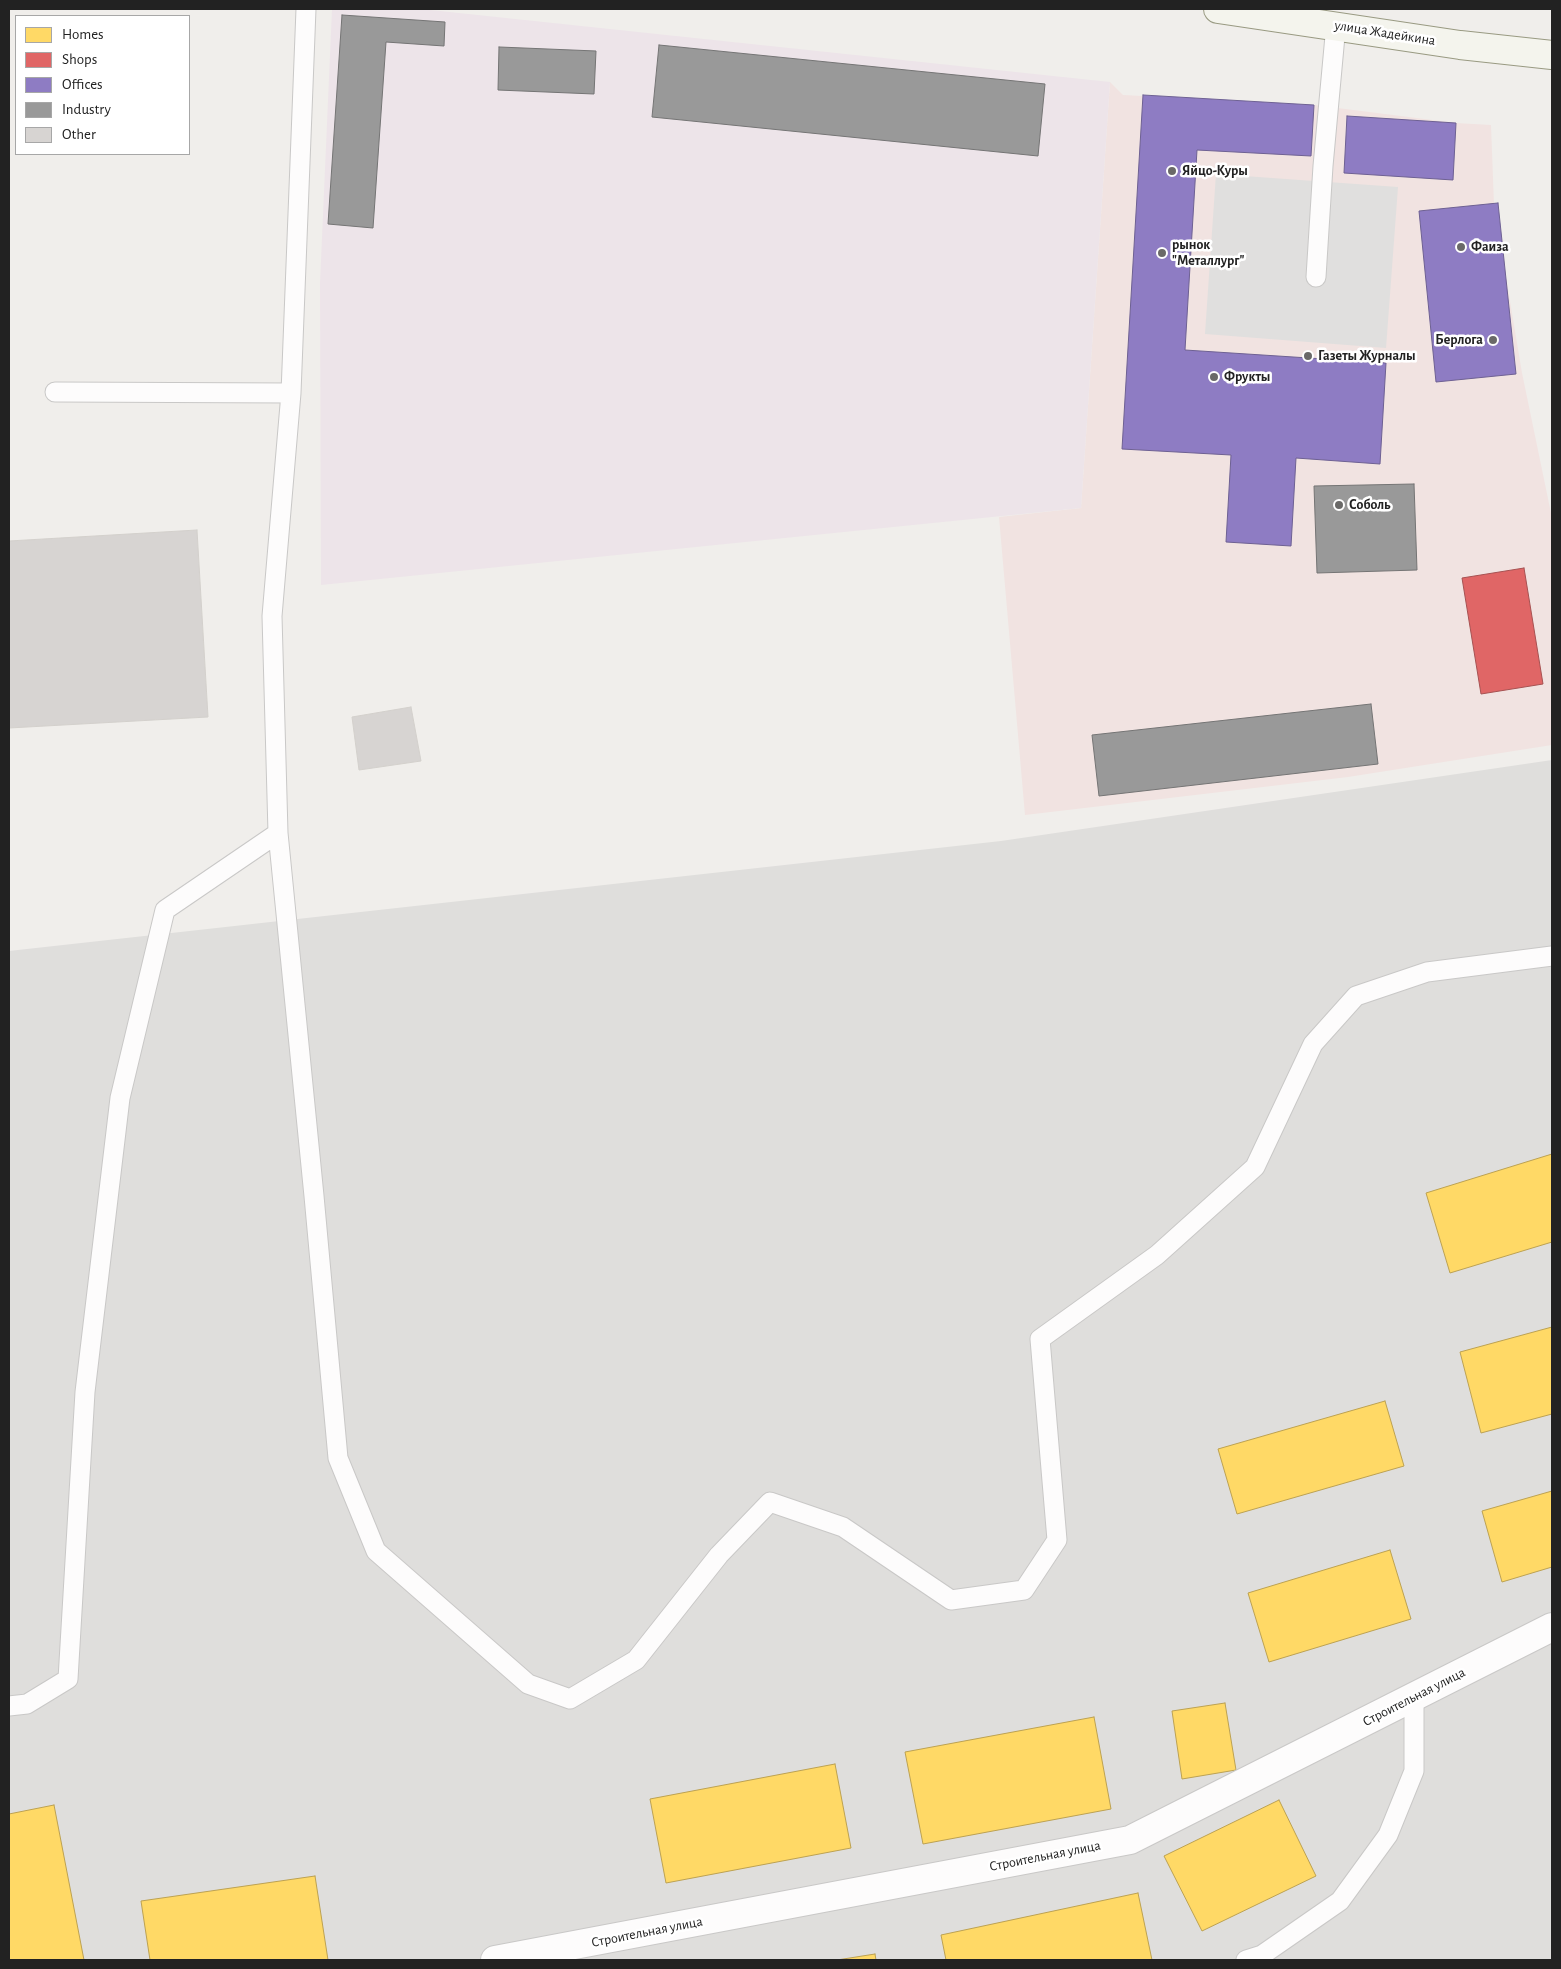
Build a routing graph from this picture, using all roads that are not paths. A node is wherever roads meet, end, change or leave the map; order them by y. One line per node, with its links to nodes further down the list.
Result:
1 (306, 9): 7 (lane)
2 (1218, 9): 3 (street, улица Жадейкина)
3 (1336, 26): 4 (street, улица Жадейкина); 5 (lane)
4 (1552, 55)
5 (1316, 277)
6 (55, 392): 7 (lane)
7 (291, 393): 8 (lane)
8 (278, 833): 9 (lane); 12 (lane)
9 (1552, 956)
10 (1552, 1627): 11 (street, Строительная улица)
11 (1414, 1697): 13 (street, Строительная улица); 14 (lane)
12 (9, 1706)
13 (496, 1960)
14 (1246, 1960)

